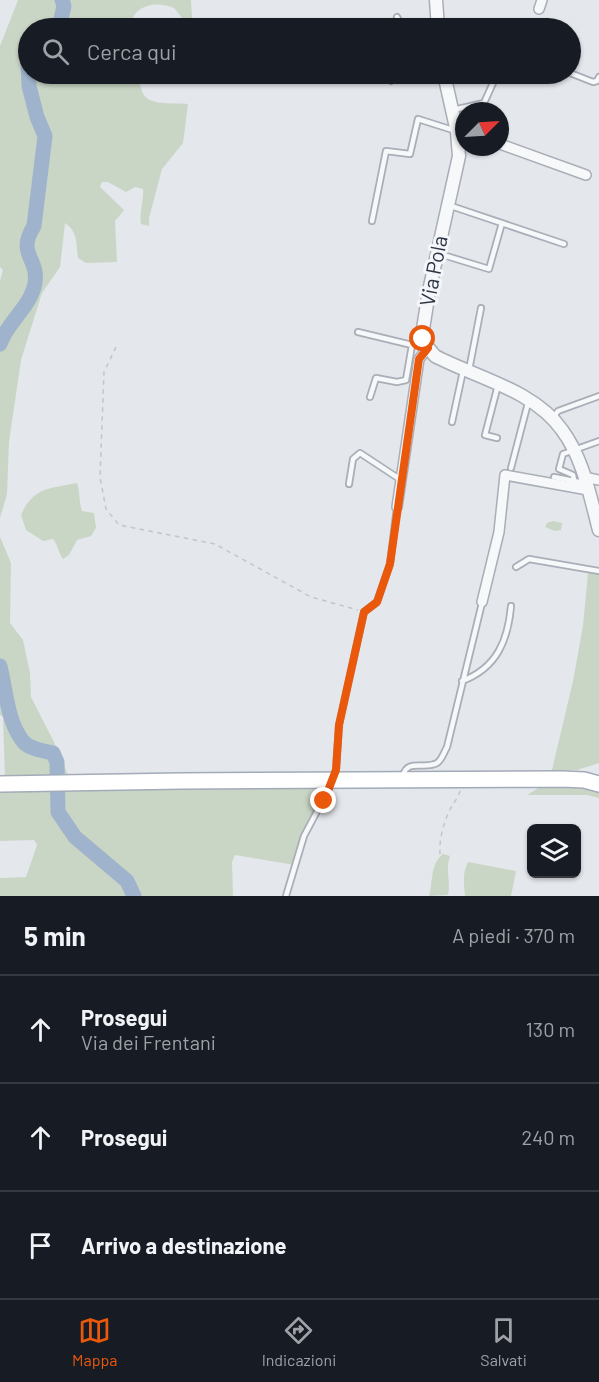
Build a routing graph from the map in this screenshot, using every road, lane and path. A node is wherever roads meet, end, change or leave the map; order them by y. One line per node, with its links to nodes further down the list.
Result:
1 (436, 0): 2 (street)
2 (437, 18)
3 (599, 77): 4 (lane)
4 (581, 78)
5 (446, 84): 7 (street, Via Pola)
6 (493, 84): 7 (lane)
7 (453, 110): 8 (street, Via Pola)
8 (455, 116)
9 (455, 130): 14 (lane)
10 (509, 147): 12 (street)
11 (459, 156): 13 (street, Via Pola)
12 (586, 176)
13 (448, 205): 15 (lane); 17 (street, Via Pola)
14 (372, 221)
15 (502, 223): 16 (lane); 17 (lane)
16 (564, 244)
17 (437, 253): 20 (street, Via Pola)
18 (481, 308): 22 (lane)
19 (358, 332): 20 (lane)
20 (421, 344): 22 (street); 25 (lane); 34 (street)
21 (116, 347): 44 (path)
22 (466, 370): 23 (street); 28 (lane)
23 (498, 385): 26 (street); 29 (lane)
24 (599, 396): 27 (lane)
25 (370, 397)
26 (529, 400): 27 (street); 32 (lane)
27 (553, 418): 31 (street)
28 (452, 422)
29 (497, 438)
30 (599, 441): 31 (lane)
31 (574, 450): 36 (street); 36 (lane)
32 (511, 468)
33 (554, 477): 36 (lane)
34 (401, 480): 37 (lane); 38 (street)
35 (599, 480): 36 (street)
36 (583, 483): 39 (street); 42 (street)
37 (349, 484)
38 (397, 507): 44 (lane)
39 (599, 530)
40 (516, 567): 41 (lane)
41 (599, 571)
42 (482, 602): 45 (lane)
43 (511, 606): 45 (lane)
44 (364, 612): 50 (lane)
45 (462, 681): 48 (lane)
46 (599, 771): 47 (main road)
47 (562, 779): 49 (main road); 52 (main road)
48 (402, 781): 49 (main road); 50 (main road)
49 (461, 781): 53 (path)
50 (332, 782): 51 (main road); 54 (lane)
51 (2, 784)
52 (599, 784)
53 (440, 854)
54 (286, 896)

